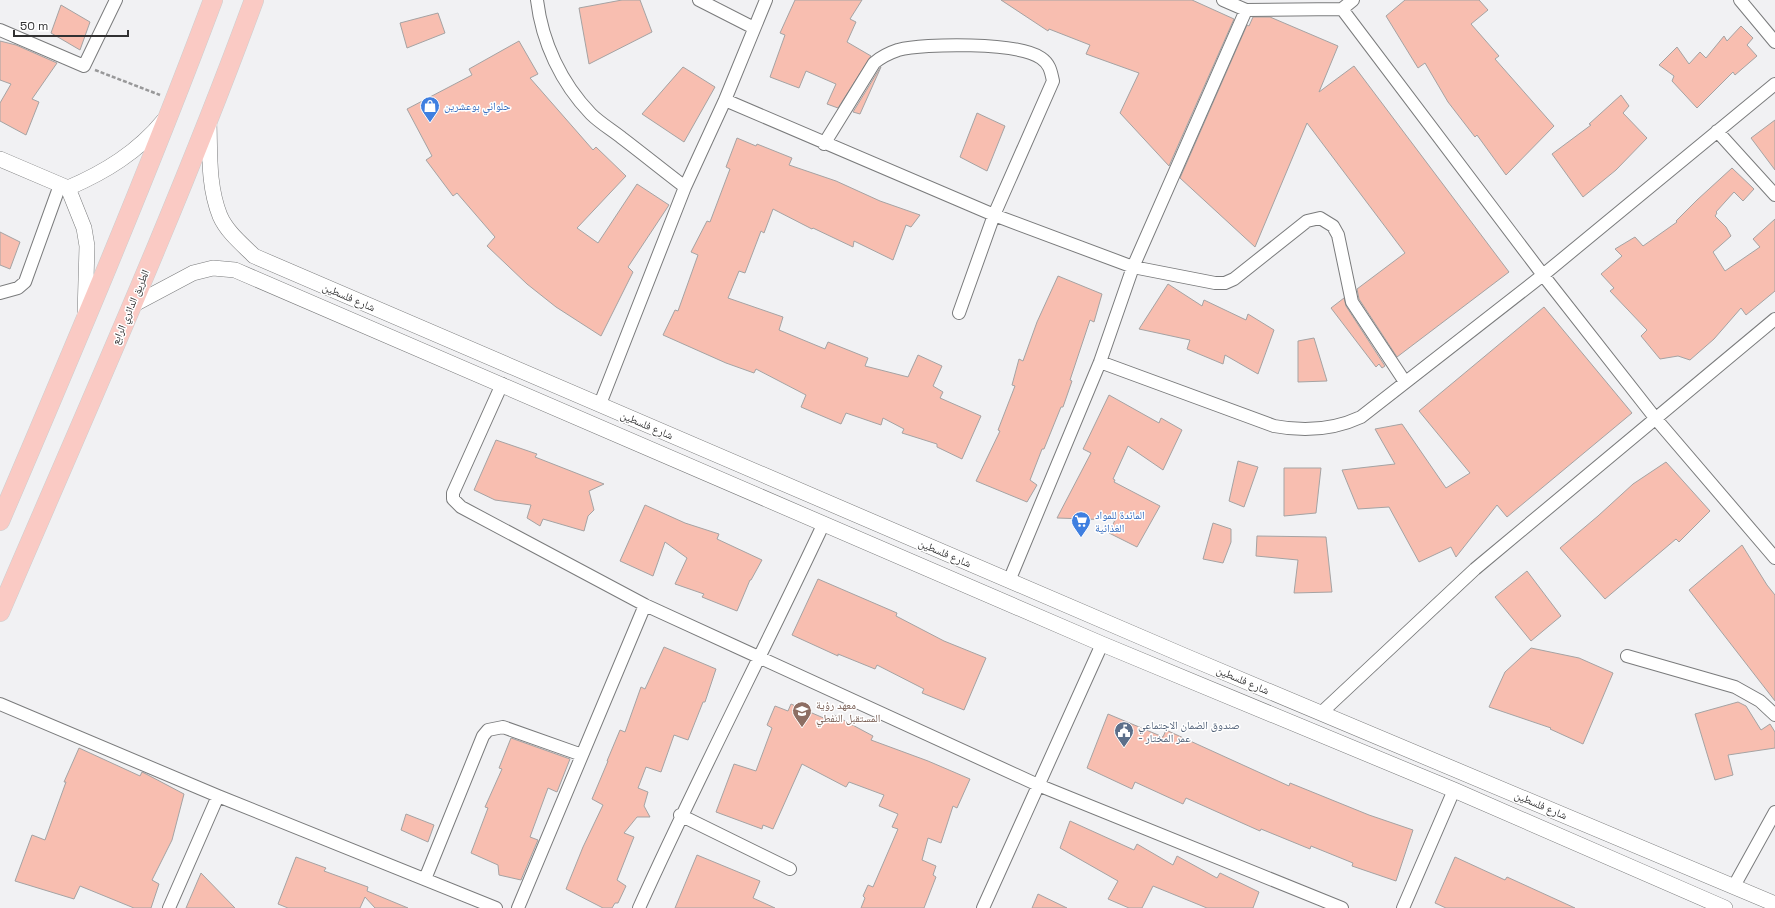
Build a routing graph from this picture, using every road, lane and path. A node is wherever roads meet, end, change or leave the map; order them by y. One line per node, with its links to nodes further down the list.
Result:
1 (116, 0): 15 (street)
2 (213, 0): 18 (main road)
3 (254, 0): 19 (main road, الطريق الدائري الرابع)
4 (537, 0): 24 (street)
5 (699, 0): 12 (street)
6 (766, 0): 12 (street)
7 (1223, 0): 11 (street)
8 (1353, 0): 10 (street)
9 (1740, 0): 14 (street)
10 (1342, 9): 11 (street); 28 (street)
11 (1246, 10): 27 (street)
12 (754, 28): 17 (street)
13 (0, 30): 15 (street)
14 (1775, 42)
15 (84, 66): 18 (path)
16 (1775, 84): 20 (street)
17 (725, 100): 21 (street); 24 (street)
18 (173, 106): 23 (street); 33 (main road)
19 (209, 120): 30 (main road, الطريق الدائري الرابع); 37 (street, شارع فلسطين)
20 (1717, 131): 25 (street); 28 (street)
21 (824, 144): 26 (street); 26 (street)
22 (0, 159): 23 (street)
23 (64, 187): 29 (street); 33 (street)
24 (685, 187): 37 (street)
25 (1775, 195)
26 (994, 215): 27 (street); 31 (street)
27 (1133, 268): 34 (street); 35 (street)
28 (1543, 275): 35 (street); 38 (street)
29 (0, 294)
30 (131, 306): 36 (street, شارع فلسطين); 44 (main road, الطريق الدائري الرابع)
31 (959, 313)
32 (1775, 319): 38 (street)
33 (84, 323): 39 (main road)
34 (1100, 362): 35 (street); 42 (street)
35 (1405, 382)
36 (502, 384): 40 (street, شارع فلسطين); 43 (street)
37 (600, 404): 42 (street, شارع فلسطين)
38 (1656, 419): 41 (street); 51 (street)
39 (0, 521)
40 (823, 525): 45 (street, شارع فلسطين); 48 (street)
41 (1775, 558)
42 (1009, 580): 46 (street, شارع فلسطين)
43 (645, 605): 48 (street); 53 (street)
44 (0, 612)
45 (1102, 644): 49 (street, شارع فلسطين); 54 (street)
46 (1185, 656): 49 (street); 51 (street, شارع فلسطين)
47 (1627, 656): 52 (street)
48 (761, 657): 54 (street); 58 (street)
49 (1177, 675): 55 (street, شارع فلسطين)
50 (0, 704): 56 (street)
51 (1321, 713): 61 (street, شارع فلسطين)
52 (1775, 715)
53 (582, 755): 60 (street); 65 (street)
54 (1038, 785): 67 (street); 68 (street)
55 (1454, 790): 69 (street); 70 (street, شارع فلسطين)
56 (218, 796): 60 (street); 63 (street)
57 (1775, 812): 61 (street)
58 (680, 815): 59 (street); 66 (street)
59 (790, 869)
60 (425, 879): 64 (street)
61 (1734, 886): 62 (street, شارع فلسطين)
62 (1775, 904)
63 (169, 908)
64 (496, 908)
65 (518, 908)
66 (639, 908)
67 (983, 908)
68 (1342, 908)
69 (1403, 908)
70 (1725, 908)

